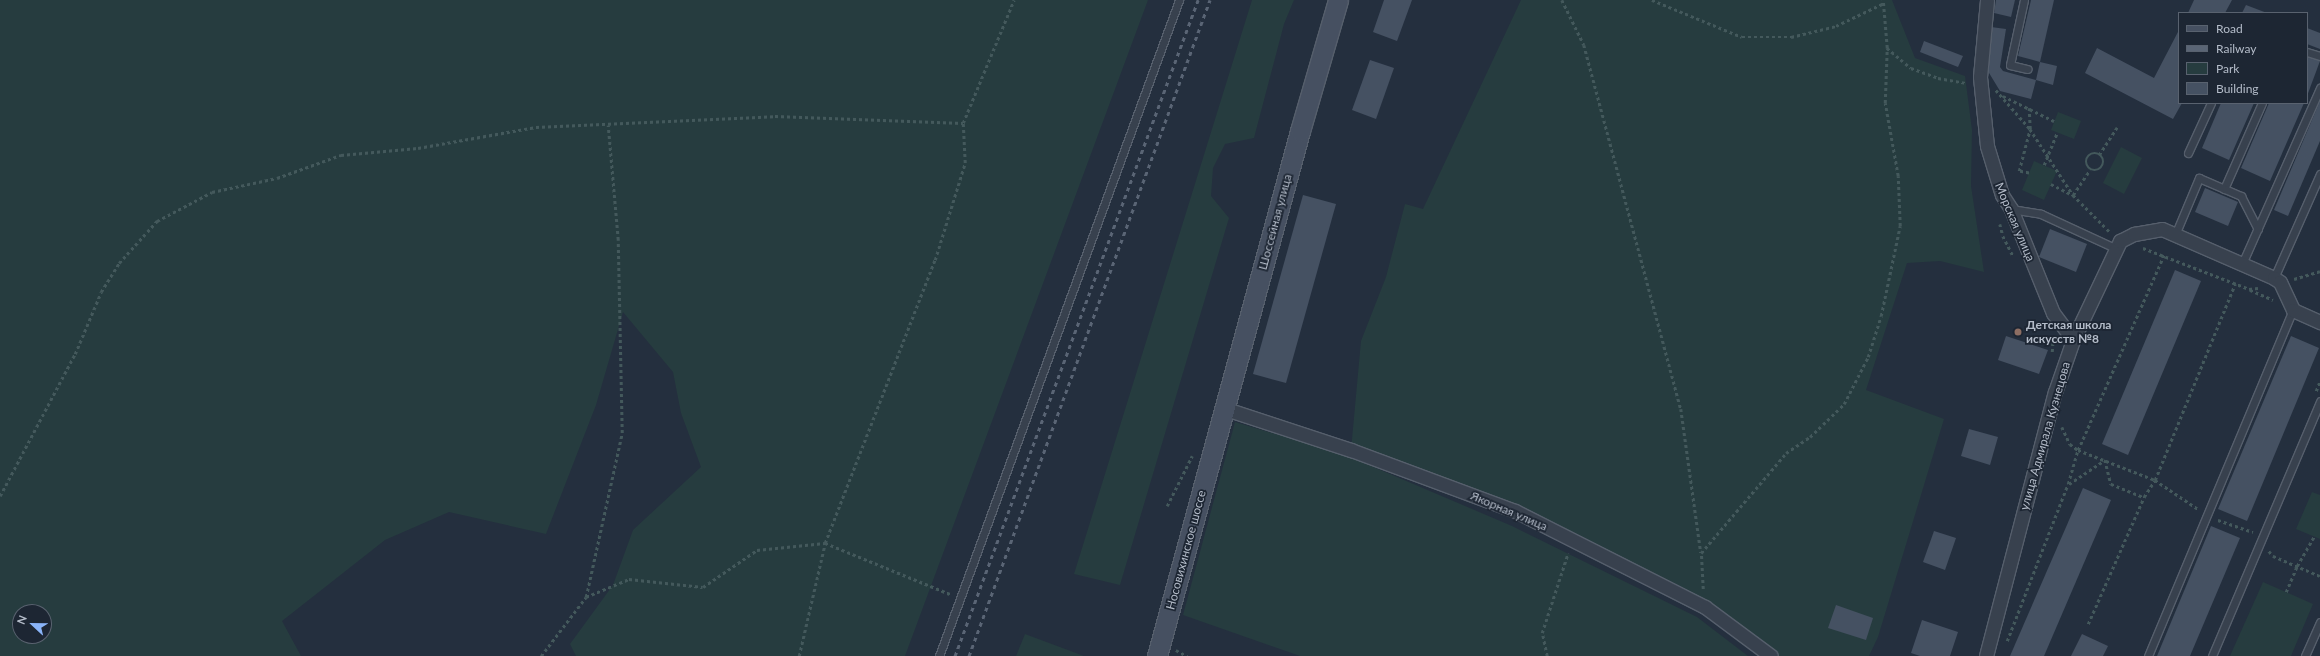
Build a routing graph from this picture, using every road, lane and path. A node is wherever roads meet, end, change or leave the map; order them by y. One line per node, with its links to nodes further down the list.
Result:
1 (1014, 0): 20 (path)
2 (1180, 0): 61 (lane)
3 (1338, 0): 48 (main road, Шоссейная улица)
4 (1562, 0): 58 (path)
5 (1652, 0): 8 (path)
6 (1986, 0): 13 (street, Морская улица)
7 (2024, 0): 12 (lane)
8 (1884, 1): 9 (path)
9 (1887, 48): 13 (path); 58 (path)
10 (2308, 52): 11 (lane)
11 (2320, 56)
12 (2028, 70)
13 (1975, 81): 15 (path); 35 (street, Морская улица)
14 (2320, 88): 36 (lane)
15 (2003, 96): 18 (path); 23 (path)
16 (2211, 104): 25 (lane)
17 (2262, 104): 33 (lane)
18 (2029, 108): 19 (path); 23 (path)
19 (2054, 122)
20 (963, 123): 21 (path); 57 (path)
21 (608, 125): 52 (path); 60 (path)
22 (2117, 127): 27 (path)
23 (2030, 129): 26 (path); 30 (path)
24 (2057, 133): 26 (path)
25 (2188, 153)
26 (2047, 154): 28 (path); 34 (path)
27 (2099, 155): 29 (path); 29 (path)
28 (2044, 165)
29 (2090, 170): 34 (path)
30 (2029, 173)
31 (2320, 174): 42 (lane)
32 (2051, 184): 34 (path)
33 (2224, 188): 36 (lane); 37 (lane)
34 (2073, 195): 38 (path)
35 (2011, 209): 38 (lane); 46 (street, Морская улица)
36 (2258, 229): 40 (lane)
37 (2175, 235): 38 (street); 40 (street)
38 (2118, 245): 39 (path); 46 (street, улица Адмирала Кузнецова)
39 (2164, 255): 43 (path); 51 (path)
40 (2242, 264): 42 (street)
41 (2320, 271): 42 (path)
42 (2277, 280): 43 (path); 44 (street)
43 (2235, 284): 53 (path)
44 (2293, 310): 45 (street); 73 (lane)
45 (2320, 322)
46 (2073, 340): 72 (street, улица Адмирала Кузнецова)
47 (2320, 401): 74 (lane)
48 (1226, 409): 49 (main road, Шоссейная улица); 56 (street, Якорная улица)
49 (1215, 444): 69 (main road, Носовихинское шоссе)
50 (1193, 454): 54 (path)
51 (2068, 484): 53 (path); 65 (path)
52 (0, 496)
53 (2144, 497): 64 (path)
54 (1168, 506)
55 (2314, 536): 59 (path)
56 (1573, 540): 62 (street, Якорная улица); 70 (path)
57 (825, 543): 60 (path); 61 (path); 67 (path)
58 (1701, 553): 62 (path)
59 (2286, 592)
60 (586, 597): 66 (path)
61 (960, 598): 68 (lane)
62 (1705, 606): 71 (street, Якорная улица)
63 (2320, 622): 75 (lane)
64 (2088, 624)
65 (2004, 647)
66 (540, 656)
67 (799, 656)
68 (939, 656)
69 (1157, 656)
70 (1546, 656)
71 (1771, 656)
72 (1986, 656)
73 (2148, 656)
74 (2212, 656)
75 (2306, 656)

